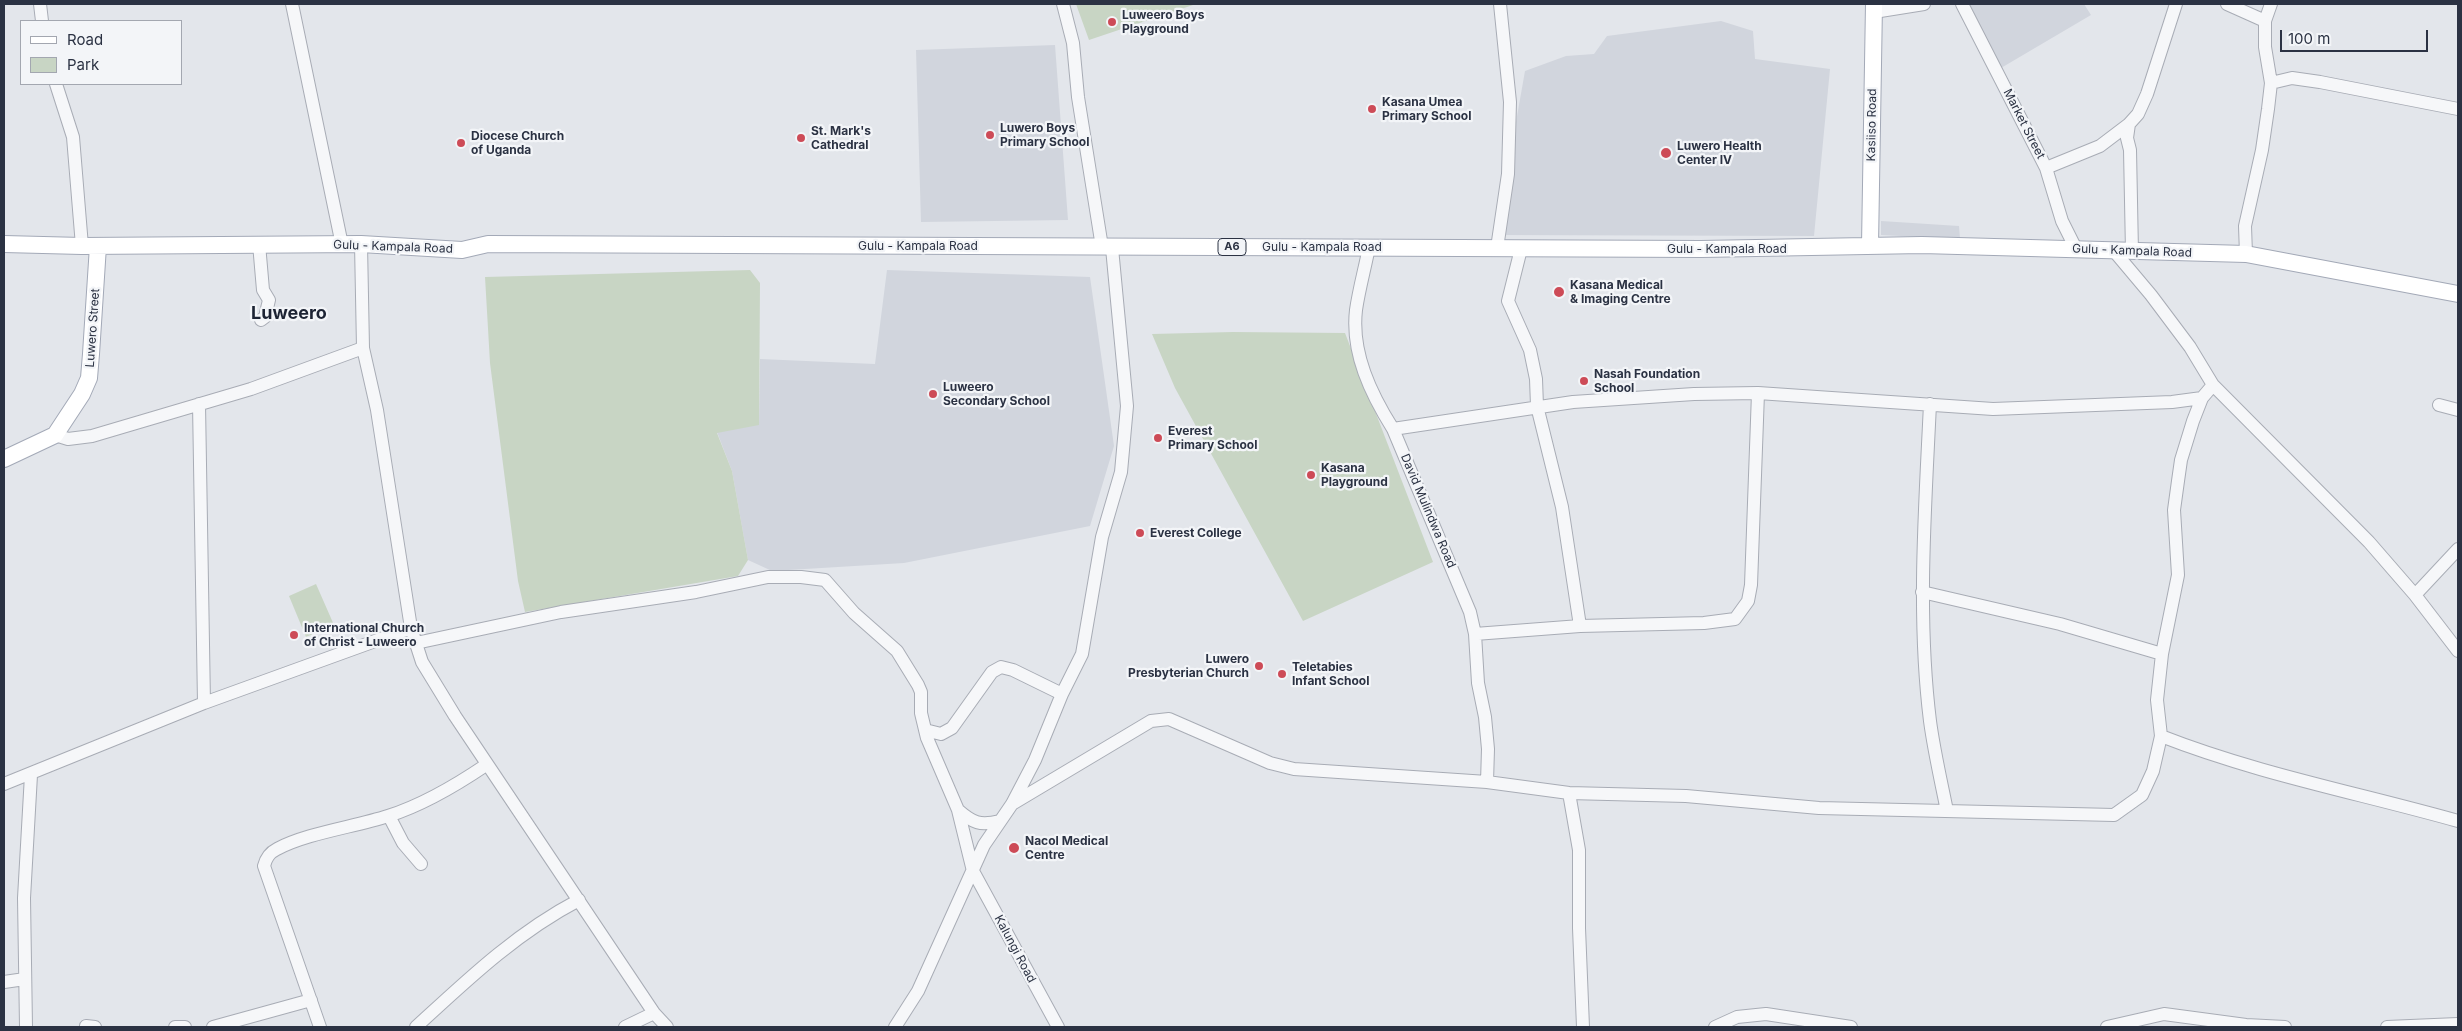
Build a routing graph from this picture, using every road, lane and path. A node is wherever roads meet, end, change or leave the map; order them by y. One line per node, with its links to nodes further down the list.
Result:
1 (40, 4): 11 (street)
2 (292, 4): 20 (street)
3 (1063, 4): 26 (street)
4 (1500, 4): 27 (street)
5 (1924, 4): 10 (street)
6 (1962, 4): 17 (street, Market Street)
7 (2176, 4): 16 (street)
8 (2227, 4): 12 (street)
9 (2271, 4): 12 (street)
10 (1874, 8): 25 (main road, Kasiiso Road)
11 (42, 20)
12 (2265, 20): 13 (street)
13 (2271, 83): 15 (street); 32 (street)
14 (56, 85): 22 (street)
15 (2458, 109)
16 (2129, 124): 17 (street); 31 (street)
17 (2046, 168): 28 (street, Market Street)
18 (4, 244): 22 (main road, Gulu - Kampala Road / A6)
19 (259, 244): 20 (main road, Gulu - Kampala Road / A6); 23 (main road, Gulu - Kampala Road / A6); 34 (street)
20 (342, 244): 21 (main road, Gulu - Kampala Road / A6)
21 (361, 244): 26 (main road, Gulu - Kampala Road / A6); 35 (street)
22 (82, 246): 23 (main road, Gulu - Kampala Road / A6)
23 (98, 246): 45 (main road, Luwero Street)
24 (1369, 246): 26 (main road, Gulu - Kampala Road / A6); 27 (main road, Gulu - Kampala Road / A6); 44 (street, David Mulindwa Road)
25 (1870, 246): 28 (main road, Gulu - Kampala Road / A6); 29 (main road, Gulu - Kampala Road / A6)
26 (1107, 248): 56 (street)
27 (1497, 248): 29 (main road, Gulu - Kampala Road / A6)
28 (2076, 248): 30 (main road, Gulu - Kampala Road / A6)
29 (1520, 249): 42 (street)
30 (2114, 251): 31 (main road, Gulu - Kampala Road / A6); 36 (street)
31 (2132, 252): 32 (main road, Gulu - Kampala Road / A6)
32 (2246, 254): 33 (main road, Gulu - Kampala Road / A6)
33 (2458, 294)
34 (261, 320)
35 (363, 348): 39 (street); 51 (street)
36 (2214, 385): 38 (street); 49 (street)
37 (1758, 393): 40 (street); 42 (street); 50 (street)
38 (2202, 398): 40 (street); 55 (street)
39 (199, 404): 45 (street); 57 (street)
40 (1930, 404): 48 (street)
41 (2439, 405): 43 (street)
42 (1537, 406): 44 (street); 50 (street)
43 (2458, 410)
44 (1393, 428): 52 (street, David Mulindwa Road)
45 (54, 435): 46 (main road, Luwero Street)
46 (4, 459)
47 (2458, 550): 49 (street)
48 (1922, 592): 55 (street); 67 (street)
49 (2415, 595): 54 (street)
50 (1580, 626): 52 (street)
51 (411, 628): 53 (street); 57 (street)
52 (1475, 634): 62 (street, David Mulindwa Road)
53 (416, 643): 58 (street, Kalungi Road); 60 (street)
54 (2458, 651)
55 (2162, 654): 59 (street)
56 (1062, 694): 58 (street); 65 (street)
57 (204, 703): 61 (street)
58 (925, 730): 66 (street, Kalungi Road)
59 (2161, 736): 67 (street); 70 (street)
60 (486, 765): 68 (street); 73 (street)
61 (31, 775): 63 (street); 74 (street)
62 (1488, 782): 64 (street); 65 (street)
63 (4, 784)
64 (1570, 793): 67 (street); 89 (street)
65 (1012, 804): 69 (street)
66 (958, 810): 69 (street); 72 (street, Kalungi Road)
67 (1947, 811)
68 (389, 816): 71 (street); 76 (street)
69 (1000, 821): 72 (street)
70 (2458, 821)
71 (421, 864)
72 (972, 871): 87 (street); 88 (street, Kalungi Road)
73 (579, 900): 77 (street); 84 (street)
74 (24, 979): 75 (street); 79 (street)
75 (4, 982)
76 (311, 1000): 82 (street); 83 (street)
77 (654, 1014): 85 (street); 86 (street)
78 (2458, 1024): 94 (street)
79 (26, 1027)
80 (175, 1027): 81 (street)
81 (185, 1027)
82 (213, 1027)
83 (320, 1027)
84 (416, 1027)
85 (625, 1027)
86 (667, 1027)
87 (895, 1027)
88 (1058, 1027)
89 (1583, 1027)
90 (1715, 1027): 91 (street)
91 (1851, 1027)
92 (2106, 1027): 93 (street)
93 (2285, 1027)
94 (2386, 1027)

